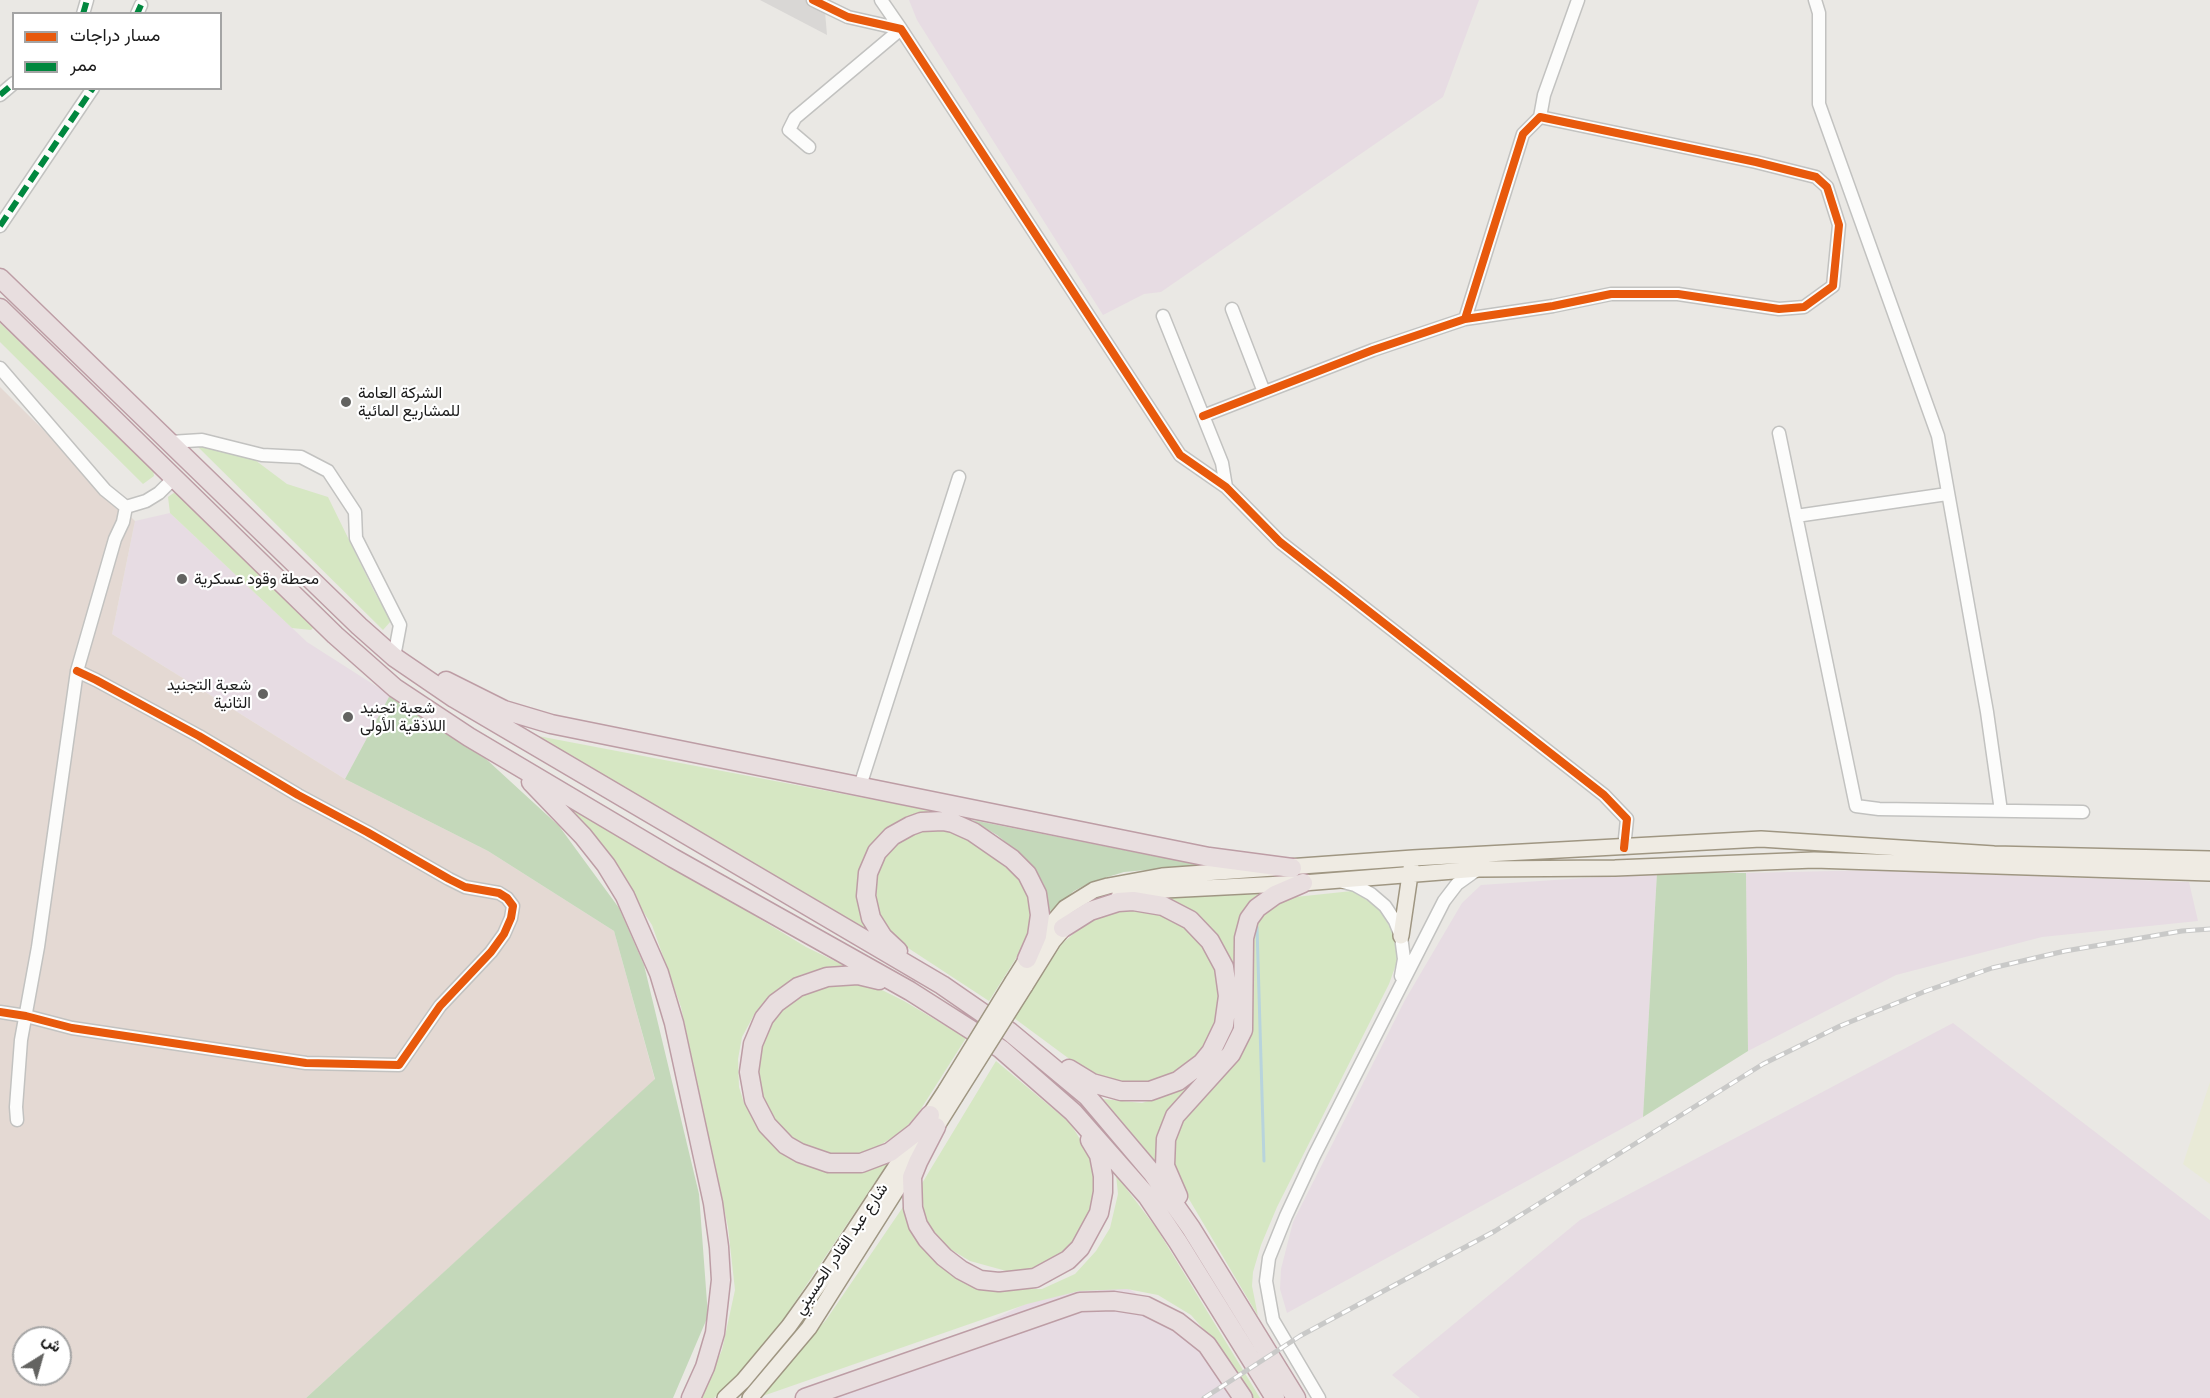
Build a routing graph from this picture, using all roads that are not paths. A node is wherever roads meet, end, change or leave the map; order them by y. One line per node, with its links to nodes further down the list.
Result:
1 (813, 0): 5 (street)
2 (881, 0): 5 (street)
3 (1578, 0): 9 (street)
4 (1815, 0): 25 (street)
5 (901, 29): 10 (street); 24 (street)
6 (12, 85): 8 (street)
7 (92, 90): 11 (street)
8 (0, 95)
9 (1540, 117): 16 (street); 16 (street)
10 (809, 147)
11 (0, 226)
12 (0, 278): 21 (highway)
13 (0, 308): 23 (highway)
14 (1232, 309): 18 (street)
15 (1163, 316): 19 (street)
16 (1465, 319): 18 (street)
17 (0, 369): 26 (street)
18 (1264, 392): 19 (street)
19 (1203, 416): 24 (street)
20 (1779, 433): 27 (street)
21 (170, 441): 28 (highway); 28 (street)
22 (959, 477): 31 (street)
23 (174, 478): 26 (street); 30 (highway)
24 (1226, 488): 34 (street)
25 (1947, 494): 27 (street); 32 (street)
26 (126, 507): 29 (street)
27 (1796, 516): 32 (street)
28 (394, 657): 31 (highway); 47 (highway)
29 (77, 671): 51 (street); 51 (street)
30 (469, 737): 48 (highway); 57 (highway)
31 (860, 786): 37 (highway)
32 (2001, 811): 33 (street)
33 (2083, 812)
34 (1624, 848): 35 (main road); 36 (main road)
35 (1413, 858): 37 (main road); 40 (main road)
36 (2210, 859)
37 (1292, 868): 45 (main road)
38 (1479, 869): 39 (main road); 40 (main road); 49 (street)
39 (2210, 873)
40 (1410, 876): 41 (main road); 44 (main road)
41 (1337, 881): 42 (main road); 44 (street)
42 (1303, 883): 43 (main road); 56 (highway)
43 (1062, 928): 46 (main road); 52 (highway)
44 (1401, 936): 49 (street)
45 (1027, 959): 46 (main road); 47 (highway)
46 (1019, 984): 55 (main road, شارع عبد القادر الحسيني, bridge)
47 (942, 986): 52 (highway)
48 (910, 991): 53 (highway); 55 (highway)
49 (1398, 992): 64 (street)
50 (0, 1012): 51 (street)
51 (26, 1016): 54 (street)
52 (1010, 1032): 56 (highway)
53 (1074, 1113): 55 (highway); 62 (highway)
54 (17, 1120)
55 (933, 1121): 58 (main road, شارع عبد القادر الحسيني); 59 (main road, شارع عبد القادر الحسيني)
56 (1191, 1228): 63 (highway)
57 (691, 1398)
58 (725, 1398)
59 (750, 1398)
60 (805, 1398): 61 (highway)
61 (1243, 1398)
62 (1275, 1398)
63 (1296, 1398)
64 (1319, 1398)

